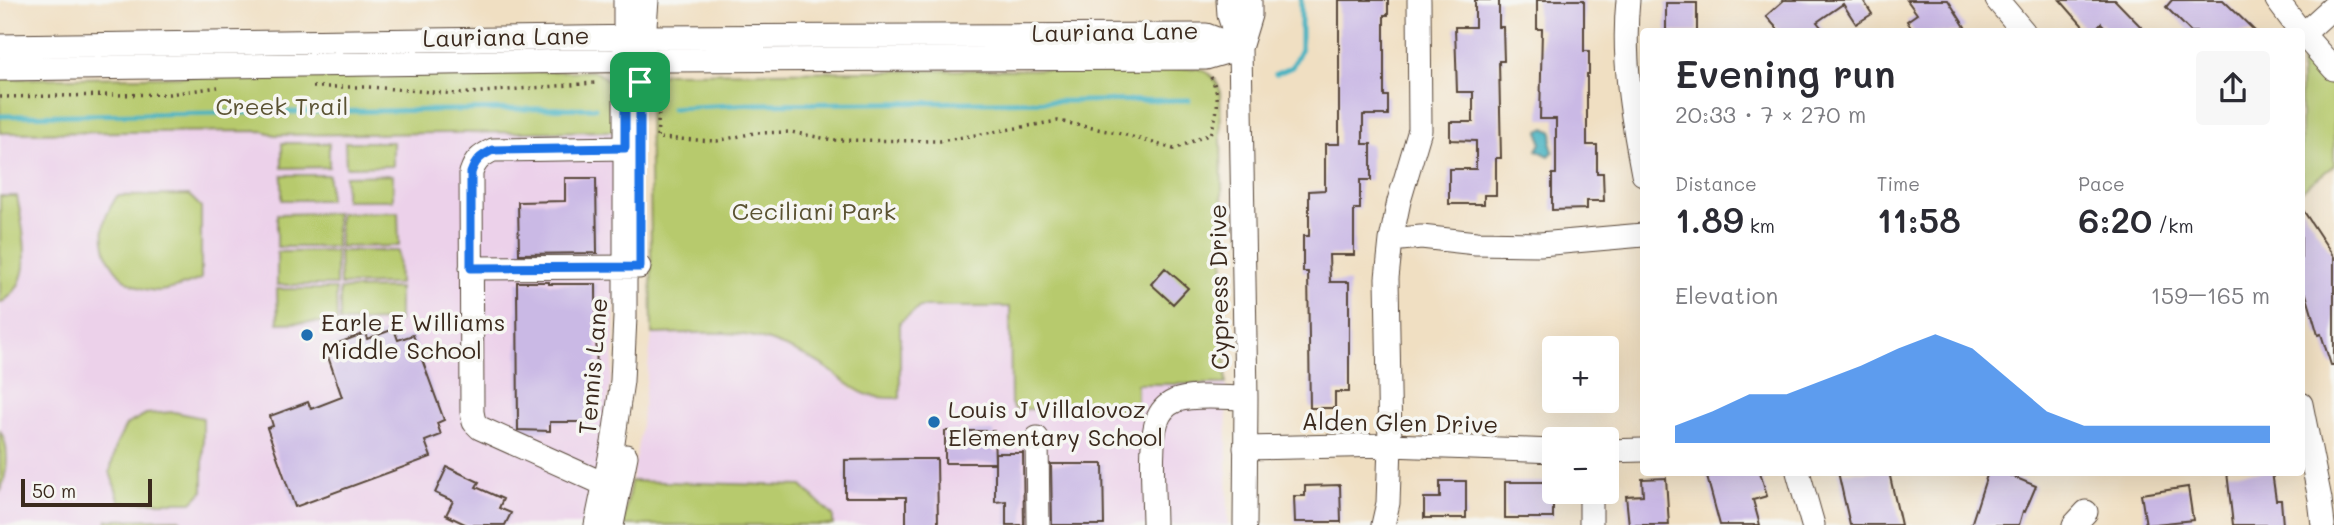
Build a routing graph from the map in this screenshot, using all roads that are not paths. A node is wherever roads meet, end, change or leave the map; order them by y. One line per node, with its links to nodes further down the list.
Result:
1 (625, 0): 16 (street, Tennis Lane)
2 (647, 0): 16 (street, Tennis Lane)
3 (1228, 0): 15 (street, Cypress Drive)
4 (1250, 0): 15 (street, Cypress Drive)
5 (1419, 0): 22 (street)
6 (1628, 0): 20 (street)
7 (1997, 0): 10 (street)
8 (2277, 0): 11 (street)
9 (2334, 6): 12 (street)
10 (2016, 28)
11 (2297, 28)
12 (2305, 30)
13 (2305, 37): 18 (street)
14 (0, 46): 16 (street, Lauriana Lane)
15 (1240, 48): 16 (street, Lauriana Lane); 16 (street, Lauriana Lane); 25 (street, Cypress Drive)
16 (633, 60): 17 (street, Lauriana Lane); 19 (street, Tennis Lane); 23 (street, Tennis Lane)
17 (0, 69)
18 (2334, 69)
19 (625, 148): 23 (street, Tennis Lane); 24 (street)
20 (1640, 159)
21 (1640, 236): 22 (street)
22 (1391, 240): 28 (street)
23 (633, 267): 24 (street); 34 (street, Tennis Lane); 37 (street, Tennis Lane)
24 (471, 268): 34 (street)
25 (1246, 398): 29 (street, Cypress Drive); 39 (street)
26 (2305, 424): 44 (street)
27 (1037, 438): 38 (street)
28 (1390, 445): 29 (street, Alden Glen Drive); 31 (street, Alden Glen Drive); 41 (street)
29 (1245, 448): 40 (street, Cypress Drive)
30 (1640, 450): 32 (street)
31 (1542, 451)
32 (1619, 451)
33 (1799, 476): 43 (street)
34 (604, 484): 36 (street, Tennis Lane)
35 (1591, 504): 42 (street)
36 (596, 525)
37 (612, 525)
38 (1038, 525)
39 (1154, 525)
40 (1245, 525)
41 (1383, 525)
42 (1591, 525)
43 (1814, 525)
44 (2323, 525)

